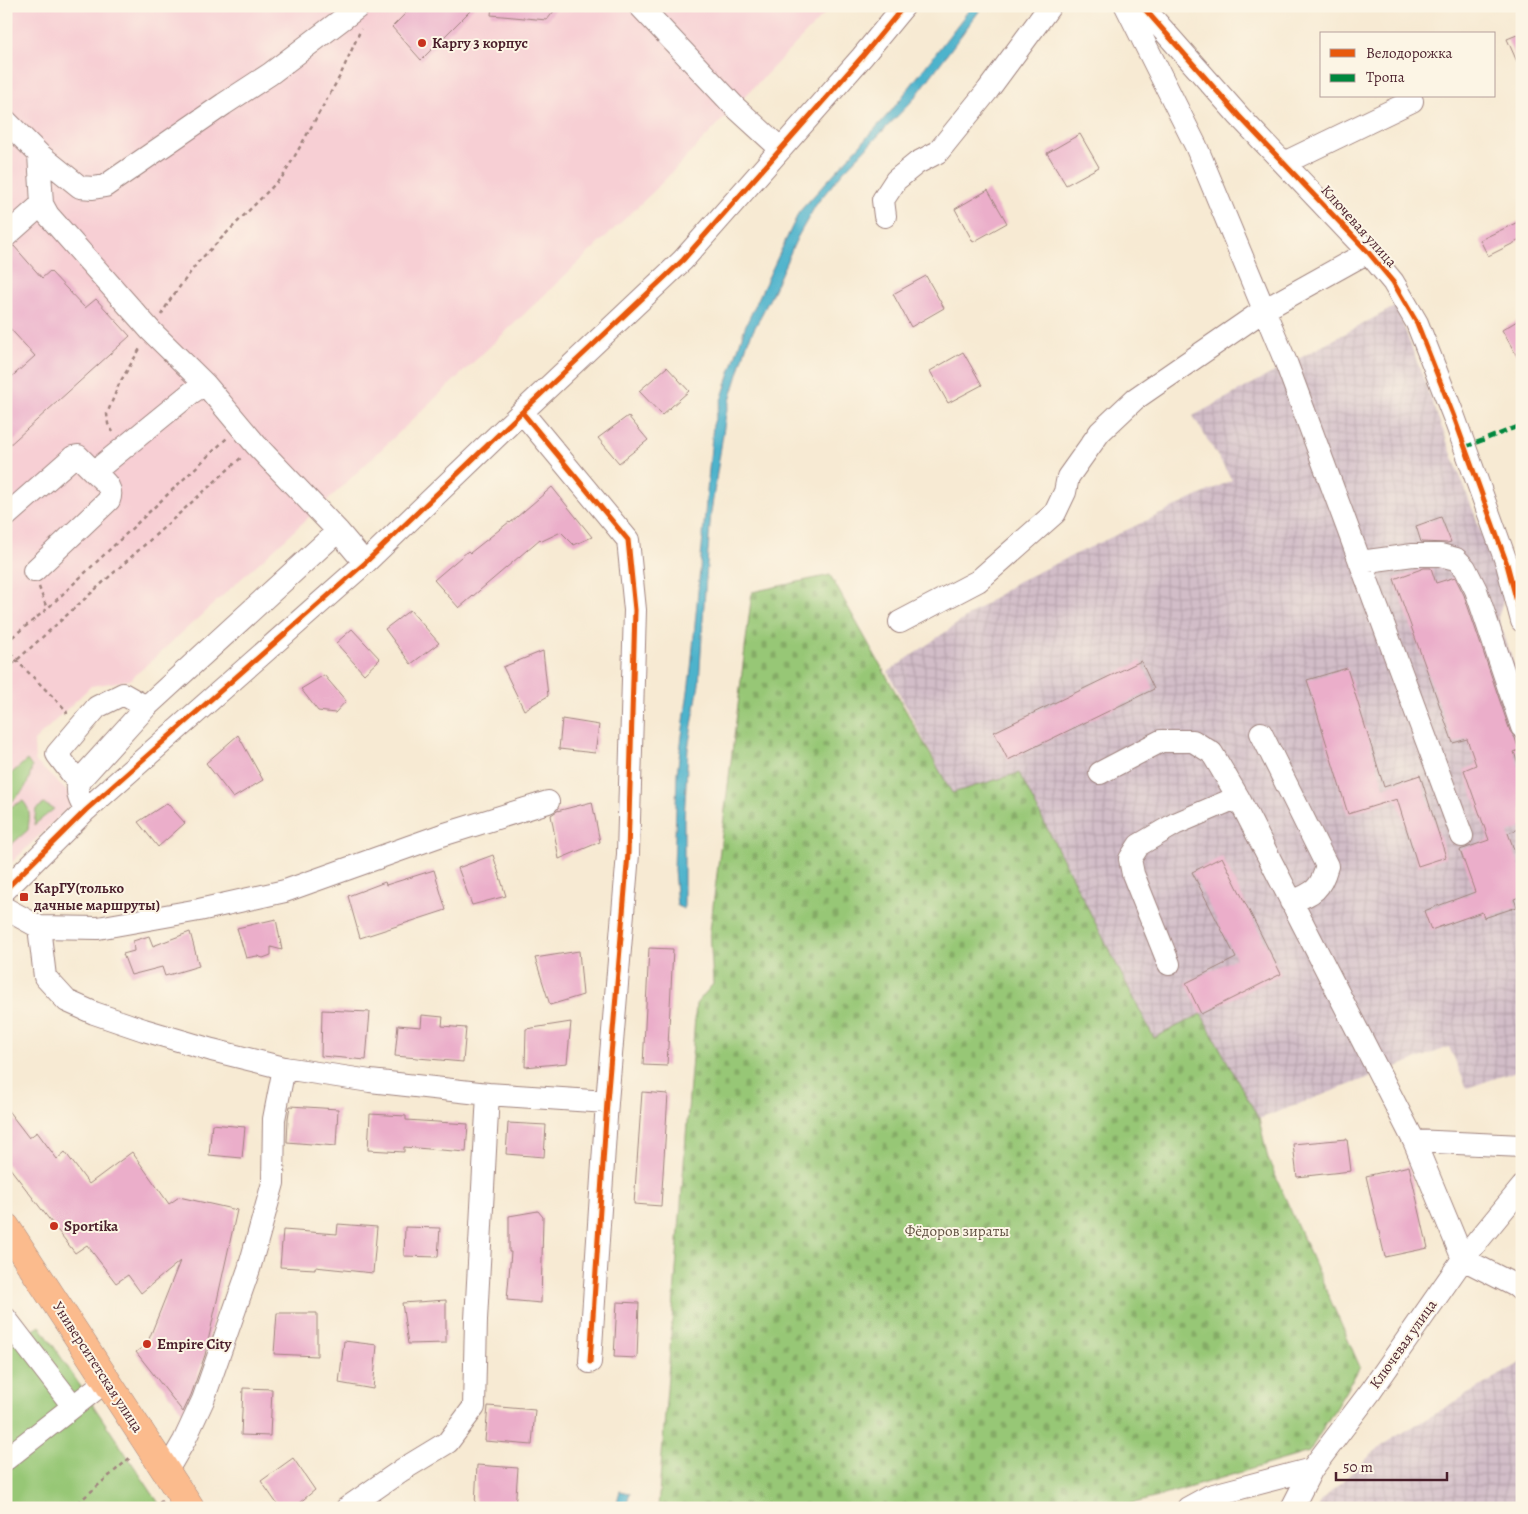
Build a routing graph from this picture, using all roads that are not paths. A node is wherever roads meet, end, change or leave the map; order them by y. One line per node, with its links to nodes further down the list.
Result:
1 (640, 6): 9 (street)
2 (904, 6): 9 (street)
3 (1050, 6): 13 (street)
4 (1126, 6): 16 (street)
5 (1142, 6): 11 (street, Ключевая улица)
6 (359, 10): 10 (street)
7 (1412, 102): 11 (street)
8 (6, 121): 10 (street)
9 (781, 148): 18 (street)
10 (39, 154): 12 (street)
11 (1284, 163): 15 (street, Ключевая улица)
12 (42, 204): 14 (street); 17 (street)
13 (886, 216)
14 (6, 236)
15 (1368, 252): 16 (street); 25 (street, Ключевая улица)
16 (1264, 310): 22 (street); 26 (street)
17 (205, 384): 19 (street); 21 (street)
18 (522, 412): 23 (street); 43 (street)
19 (94, 472): 20 (street); 24 (street)
20 (6, 516)
21 (338, 531): 23 (street); 27 (street)
22 (1360, 562): 28 (street); 35 (street)
23 (365, 563): 34 (street)
24 (34, 571)
25 (1522, 621)
26 (900, 622)
27 (146, 707): 31 (street); 31 (street)
28 (1522, 727)
29 (1261, 733): 37 (street)
30 (1100, 773): 32 (street)
31 (78, 782): 34 (street)
32 (1238, 797): 37 (street); 40 (street)
33 (548, 802): 39 (street)
34 (86, 810): 36 (street)
35 (1462, 836)
36 (6, 889)
37 (1291, 902): 44 (street)
38 (6, 909): 39 (street)
39 (39, 927): 41 (street)
40 (1169, 964)
41 (284, 1068): 42 (street); 56 (street)
42 (488, 1094): 43 (street); 57 (street)
43 (607, 1102): 51 (street)
44 (1414, 1141): 45 (street); 48 (street)
45 (1522, 1146)
46 (1522, 1187): 48 (street, Ключевая улица)
47 (6, 1227): 52 (main road, Университетская улица)
48 (1463, 1259): 49 (street); 55 (street, Ключевая улица)
49 (1522, 1291)
50 (6, 1319): 53 (street)
51 (590, 1362)
52 (106, 1381): 53 (street); 56 (main road, Университетская улица)
53 (73, 1406): 54 (street)
54 (6, 1459)
55 (1312, 1469): 60 (street); 61 (street, Ключевая улица)
56 (166, 1472): 58 (main road, Университетская улица)
57 (376, 1500): 59 (street)
58 (178, 1506)
59 (347, 1508)
60 (1188, 1508)
61 (1292, 1508)

